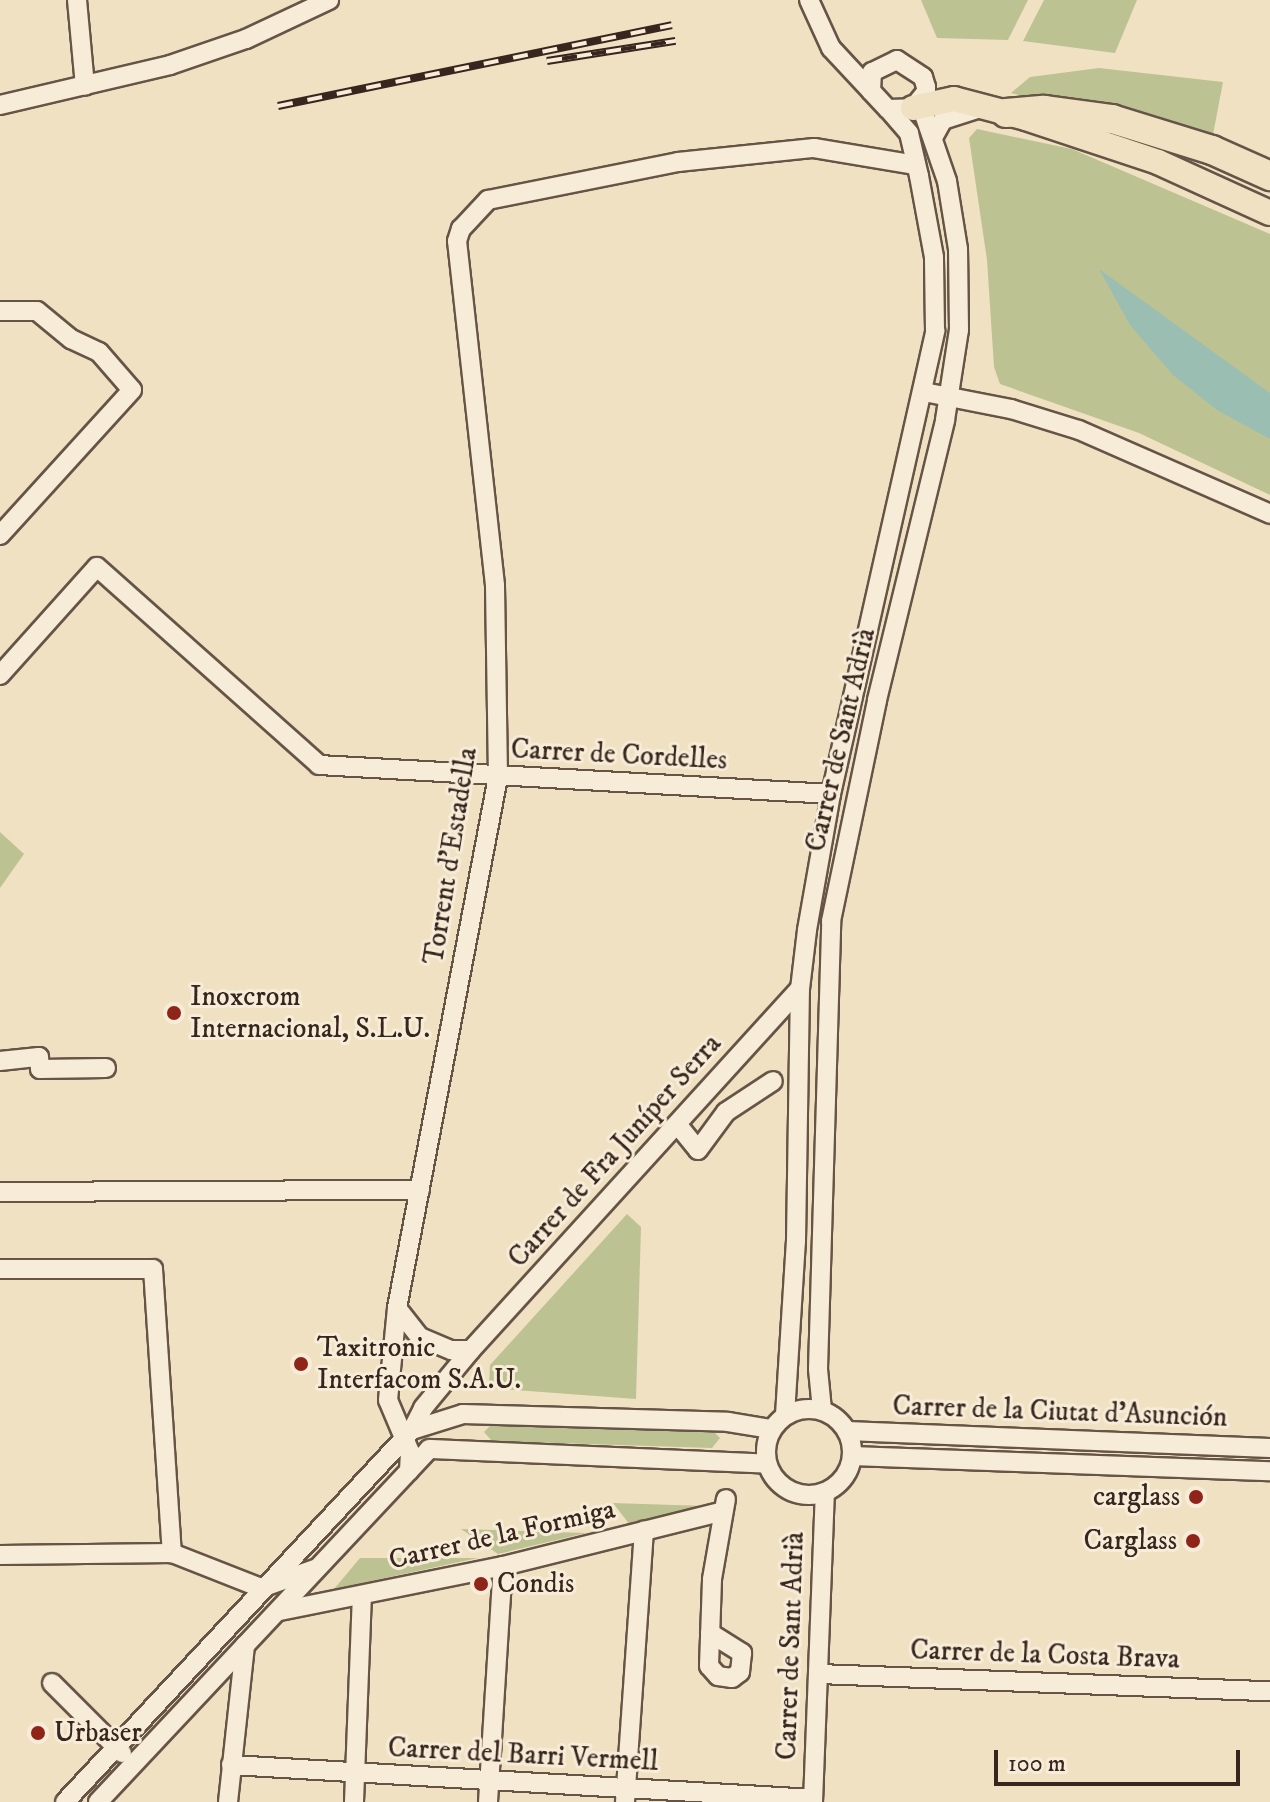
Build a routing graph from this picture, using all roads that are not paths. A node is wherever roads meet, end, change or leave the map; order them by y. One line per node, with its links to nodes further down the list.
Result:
1 (77, 0): 6 (street)
2 (329, 0): 6 (street)
3 (809, 0): 4 (street)
4 (841, 62): 5 (street); 7 (street)
5 (877, 65): 7 (street); 8 (street)
6 (85, 86): 9 (street)
7 (871, 91): 10 (street)
8 (921, 102): 10 (street); 11 (main road); 13 (street, Carrer de Sant Adrià)
9 (0, 105)
10 (888, 109): 14 (street, Carrer de Sant Adrià)
11 (977, 109): 12 (main road); 13 (street)
12 (1006, 113): 15 (highway); 16 (main road)
13 (934, 136): 19 (street, Carrer de Sant Adrià)
14 (916, 165): 18 (street, Carrer de Sant Adrià); 24 (street, Torrent d'Estadella)
15 (1270, 176)
16 (1270, 213)
17 (0, 311): 21 (street)
18 (924, 392): 19 (street); 25 (street, Carrer de Sant Adrià)
19 (951, 396): 20 (street); 36 (street, Carrer de Sant Adrià)
20 (1270, 514)
21 (0, 535): 22 (street)
22 (0, 549)
23 (0, 675): 24 (street, Carrer de Cordelles)
24 (498, 777): 25 (street, Carrer de Cordelles); 31 (street, Torrent d'Estadella)
25 (831, 794): 26 (street, Carrer de Sant Adrià)
26 (800, 989): 30 (street, Carrer de Fra Juníper Serra); 37 (street, Carrer de Sant Adrià)
27 (0, 1061): 28 (street)
28 (106, 1068)
29 (773, 1081): 30 (street)
30 (677, 1124): 35 (street, Carrer de Fra Juníper Serra)
31 (420, 1190): 32 (street); 34 (street, Torrent d'Estadella)
32 (0, 1192)
33 (0, 1269): 48 (street)
34 (397, 1308): 35 (street); 40 (street, Torrent d'Estadella)
35 (471, 1350): 40 (street, Carrer de Fra Juníper Serra)
36 (822, 1410): 37 (street); 39 (street)
37 (785, 1415): 38 (street)
38 (771, 1429): 40 (street); 43 (street)
39 (847, 1431): 41 (street, Carrer de la Ciutat d'Asunción); 42 (street)
40 (406, 1438): 44 (street, Torrent d'Estadella); 52 (street, Carrer de Fra Juníper Serra)
41 (1270, 1448)
42 (852, 1456): 45 (street, Carrer de la Ciutat d'Asunción); 46 (street)
43 (766, 1464): 44 (street); 46 (street)
44 (409, 1471): 51 (street)
45 (1270, 1471)
46 (825, 1492): 58 (street, Carrer de Sant Adrià)
47 (644, 1531): 50 (street, Carrer de la Formiga); 55 (street, Carrer de la Formiga); 66 (street)
48 (172, 1553): 49 (street); 52 (street)
49 (0, 1555)
50 (503, 1566): 53 (street, Carrer de la Formiga); 65 (street)
51 (317, 1569): 52 (street); 54 (street)
52 (256, 1593): 57 (street); 61 (street, Carrer de Fra Juníper Serra)
53 (362, 1595): 54 (street, Carrer de la Formiga); 64 (street)
54 (280, 1611): 56 (street)
55 (710, 1633)
56 (245, 1645): 57 (street); 63 (street)
57 (220, 1671): 62 (street)
58 (819, 1674): 60 (street, Carrer de la Costa Brava); 68 (street, Carrer de Sant Adrià)
59 (52, 1683): 61 (street)
60 (1270, 1691)
61 (115, 1746): 62 (street); 69 (street, Carrer de Fra Juníper Serra)
62 (132, 1764): 70 (street)
63 (231, 1765): 64 (street, Carrer del Barri Vermell); 71 (street)
64 (357, 1774): 65 (street, Carrer del Barri Vermell); 72 (street)
65 (489, 1782): 66 (street, Carrer del Barri Vermell); 73 (street)
66 (626, 1795): 67 (street, Carrer del Barri Vermell)
67 (711, 1798): 68 (street, Carrer del Barri Vermell)
68 (813, 1800)
69 (65, 1802)
70 (98, 1802)
71 (228, 1802)
72 (354, 1802)
73 (488, 1802)

